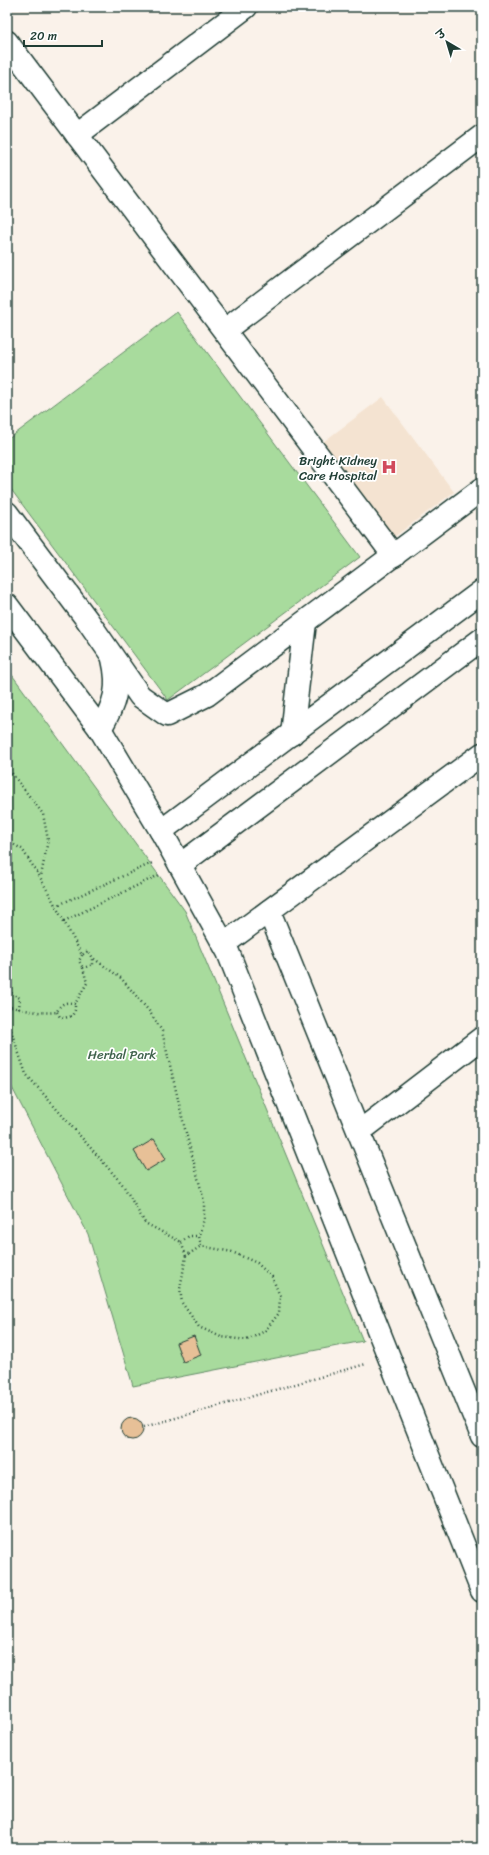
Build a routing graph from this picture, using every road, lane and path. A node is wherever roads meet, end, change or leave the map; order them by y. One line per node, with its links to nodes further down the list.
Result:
1 (246, 7): 3 (street)
2 (7, 42): 3 (street)
3 (77, 135): 5 (street)
4 (482, 136): 5 (street)
5 (225, 330): 8 (street)
6 (482, 489): 8 (street)
7 (7, 513): 13 (street)
8 (394, 556): 11 (street)
9 (482, 591): 15 (street)
10 (7, 605): 14 (street)
11 (305, 622): 13 (street); 15 (street)
12 (482, 639): 20 (street)
13 (112, 654): 14 (street)
14 (100, 729): 18 (street)
15 (292, 734): 18 (street)
16 (482, 754): 23 (street)
17 (7, 767): 21 (path)
18 (161, 831): 20 (street)
19 (7, 841): 21 (path)
20 (176, 858): 22 (path); 24 (path); 25 (street)
21 (40, 877): 22 (path)
22 (56, 906): 24 (path)
23 (269, 911): 25 (street); 37 (street)
24 (64, 921): 26 (path)
25 (224, 944): 42 (street)
26 (82, 955): 27 (path); 28 (path)
27 (93, 958): 28 (path); 38 (path)
28 (83, 968): 31 (path)
29 (8, 990): 30 (path); 33 (path)
30 (7, 995)
31 (75, 1004): 34 (path); 34 (path)
32 (7, 1006): 33 (path)
33 (18, 1009): 34 (path)
34 (57, 1012)
35 (7, 1019): 39 (path)
36 (482, 1038): 37 (street)
37 (359, 1132): 44 (street)
38 (199, 1236): 39 (path); 40 (path)
39 (181, 1242): 41 (path)
40 (201, 1246): 41 (path); 41 (path)
41 (186, 1256)
42 (389, 1358): 43 (path); 45 (street)
43 (144, 1427)
44 (482, 1436)
45 (482, 1591)

